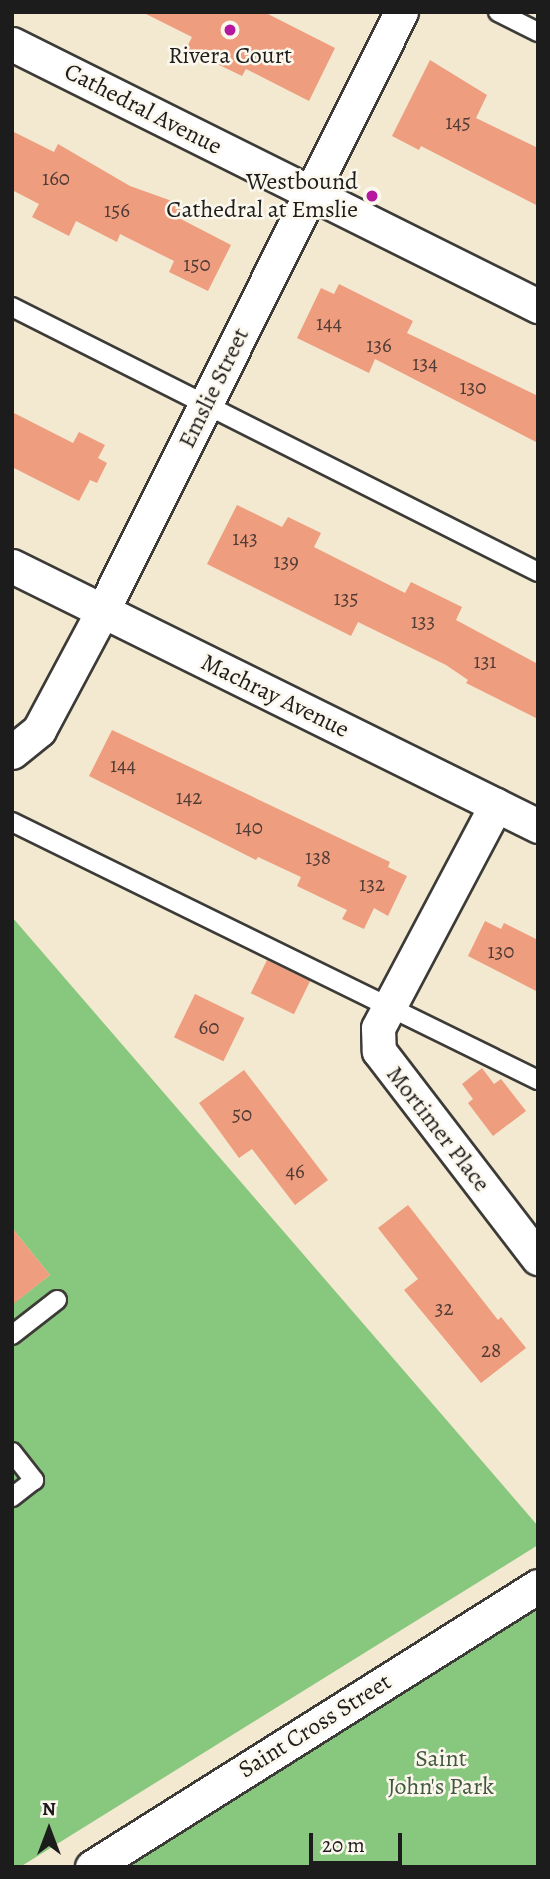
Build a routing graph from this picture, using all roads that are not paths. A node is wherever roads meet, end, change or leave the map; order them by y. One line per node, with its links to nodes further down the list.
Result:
1 (401, 12): 5 (street, Emslie Street)
2 (498, 12): 3 (lane)
3 (538, 32)
4 (12, 44): 5 (street, Cathedral Avenue)
5 (311, 193): 6 (street, Cathedral Avenue); 8 (street, Emslie Street)
6 (538, 306)
7 (12, 307): 8 (lane)
8 (206, 404): 10 (lane); 11 (street, Emslie Street)
9 (12, 566): 11 (street, Machray Avenue)
10 (538, 572)
11 (103, 610): 12 (street, Emslie Street); 13 (street, Machray Avenue)
12 (12, 752)
13 (496, 805): 15 (street, Machray Avenue); 16 (street, Mortimer Place)
14 (12, 822): 16 (lane)
15 (538, 826)
16 (390, 1007): 17 (lane); 18 (street, Mortimer Place)
17 (538, 1080)
18 (538, 1258)
19 (57, 1300): 20 (lane)
20 (12, 1335)
21 (12, 1452): 22 (lane)
22 (12, 1497)
23 (538, 1586): 24 (street, Saint Cross Street)
24 (92, 1867)

